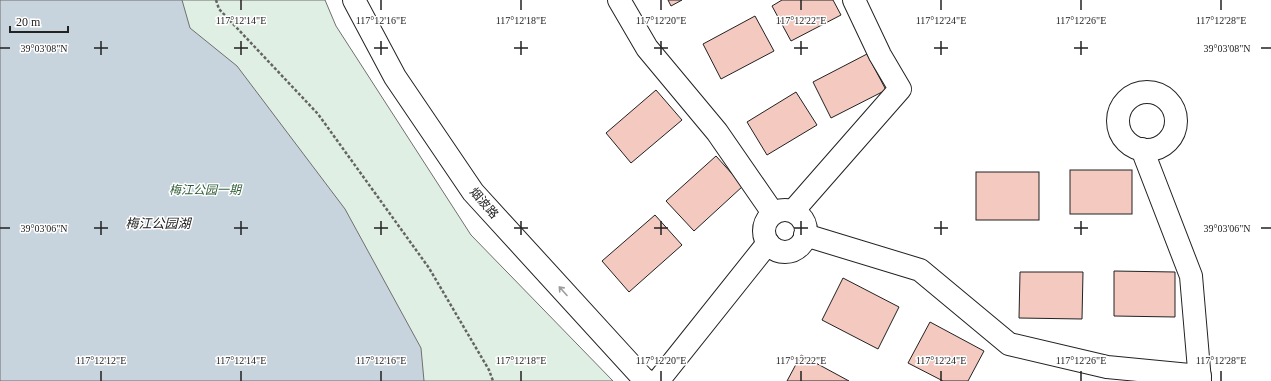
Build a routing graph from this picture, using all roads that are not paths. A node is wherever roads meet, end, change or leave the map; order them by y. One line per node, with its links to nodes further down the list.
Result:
1 (338, 0): 10 (street, 烟波路)
2 (354, 0): 11 (street, 烟波路, one-way to 2)
3 (620, 0): 6 (street)
4 (854, 0): 6 (street)
5 (1142, 149): 9 (street)
6 (783, 212): 7 (street); 8 (street)
7 (805, 235): 8 (street); 9 (street)
8 (768, 243): 12 (street)
9 (1200, 378)
10 (627, 381)
11 (647, 381)
12 (658, 381)

